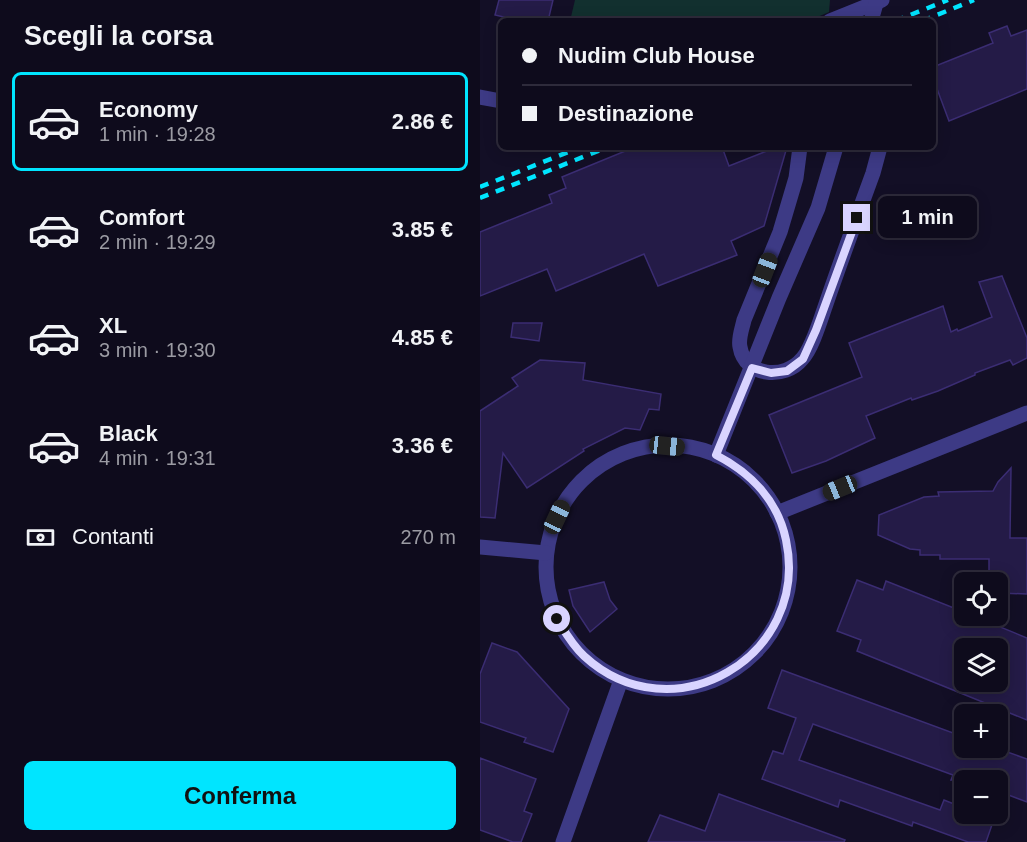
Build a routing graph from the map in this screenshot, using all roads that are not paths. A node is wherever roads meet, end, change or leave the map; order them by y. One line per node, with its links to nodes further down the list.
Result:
1 (877, 0): 5 (street, bridge)
2 (882, 0): 3 (street)
3 (848, 7): 4 (street)
4 (834, 18)
5 (872, 18)
6 (480, 97): 7 (street)
7 (498, 100)
8 (800, 150): 11 (street)
9 (835, 150): 11 (street)
10 (879, 150): 11 (street)
11 (752, 368): 13 (street)
12 (1027, 413): 14 (street)
13 (716, 455): 14 (street); 16 (street)
14 (777, 513): 17 (street)
15 (480, 547): 16 (street)
16 (546, 552): 17 (street)
17 (621, 680): 18 (street)
18 (563, 842)

